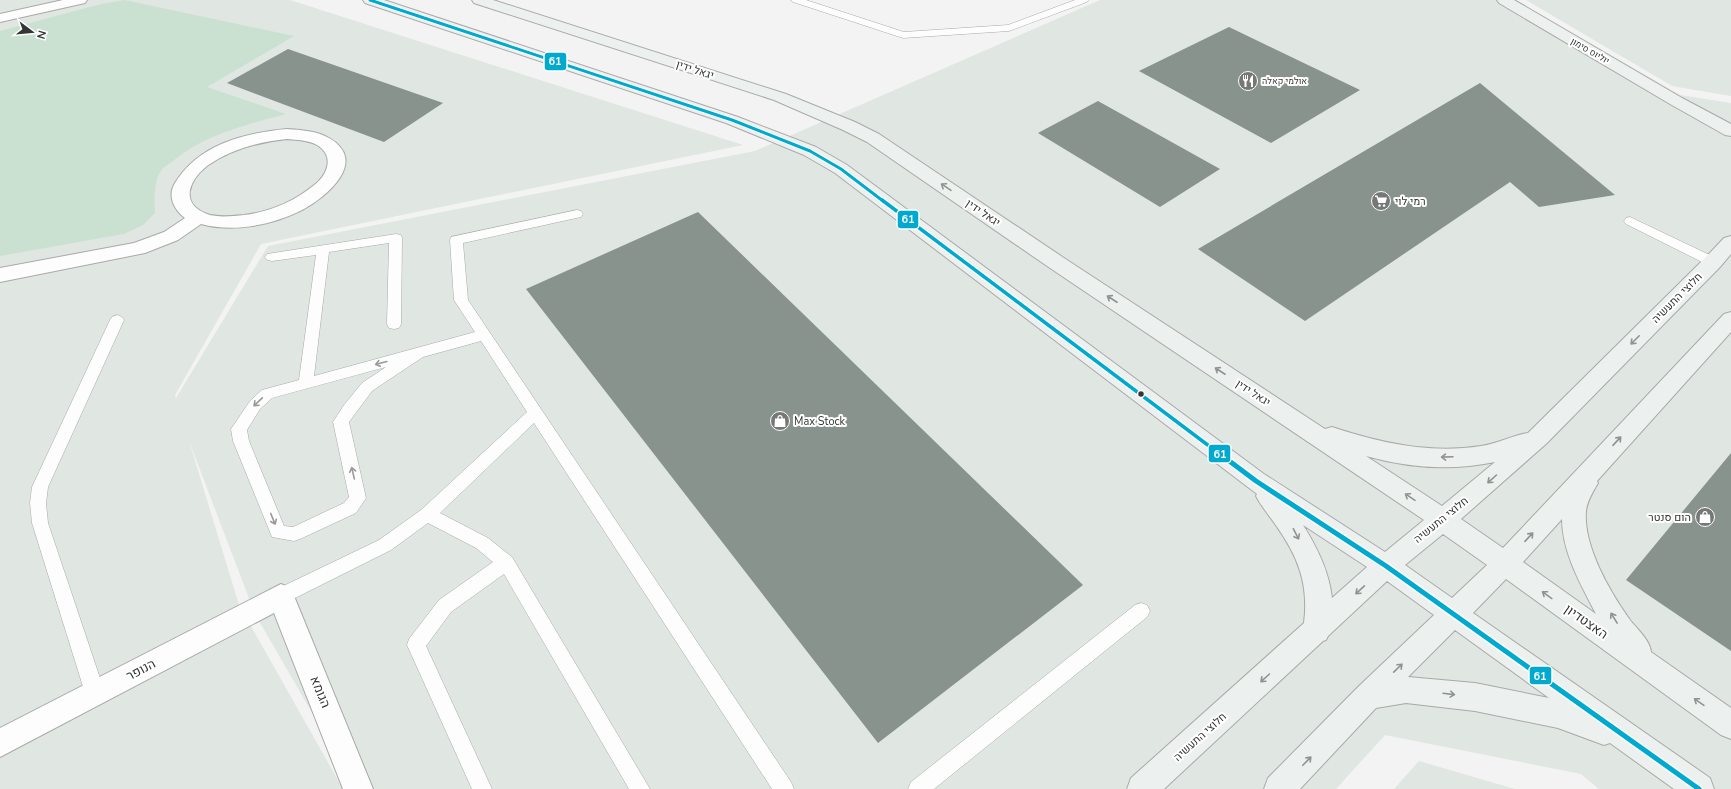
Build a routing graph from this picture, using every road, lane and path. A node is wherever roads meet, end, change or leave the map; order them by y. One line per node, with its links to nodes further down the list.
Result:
1 (25, 0): 8 (street)
2 (80, 0): 9 (street)
3 (370, 0): 31 (main road)
4 (479, 0): 28 (main road, יגאל ידין, one-way to 4)
5 (796, 0): 6 (lane)
6 (1084, 0)
7 (1504, 0): 10 (main road, יוליוס סימון)
8 (0, 8)
9 (0, 18)
10 (1676, 101): 11 (main road, יוליוס סימון); 12 (main road, יוליוס סימון)
11 (1731, 117)
12 (1731, 131)
13 (577, 214): 24 (lane)
14 (199, 217): 14 (street); 20 (street)
15 (1630, 220): 19 (lane)
16 (1731, 242): 19 (main road, חלוצי התעשיה)
17 (323, 249): 18 (lane); 23 (lane); 26 (lane)
18 (272, 257)
19 (1713, 262): 29 (main road, חלוצי התעשיה, one-way to 29)
20 (0, 275)
21 (1731, 319): 30 (main road, one-way to 21)
22 (117, 320): 42 (lane)
23 (394, 324)
24 (484, 335): 25 (lane); 27 (lane)
25 (418, 353): 26 (lane, one-way to 26); 26 (lane, one-way to 25)
26 (306, 383)
27 (535, 413): 32 (lane); 50 (lane)
28 (1300, 424): 29 (main road, one-way to 28); 33 (main road, יגאל ידין, one-way to 28)
29 (1539, 437): 33 (main road, חלוצי התעשיה, one-way to 33)
30 (1595, 465): 35 (main road, one-way to 30); 41 (main road, one-way to 30)
31 (1256, 481): 36 (main road); 40 (main road, one-way to 40)
32 (427, 515): 34 (lane); 37 (lane)
33 (1442, 519): 35 (main road, האצטדיון); 36 (main road, חלוצי התעשיה)
34 (506, 562): 48 (lane); 49 (lane)
35 (1505, 564): 39 (main road); 41 (main road, האצטדיון, one-way to 35)
36 (1386, 566): 39 (main road); 40 (main road, חלוצי התעשיה, one-way to 40)
37 (281, 596): 42 (street, הנופר); 47 (street, הגומא)
38 (1141, 611): 51 (lane)
39 (1452, 614): 43 (main road, one-way to 39); 46 (main road)
40 (1317, 630): 52 (main road, חלוצי התעשיה, one-way to 52)
41 (1666, 679): 44 (main road, האצטדיון, one-way to 41)
42 (96, 693): 45 (street, הנופר)
43 (1369, 696): 46 (main road, one-way to 46); 53 (main road, one-way to 43)
44 (1731, 725)
45 (0, 743)
46 (1637, 744): 54 (main road)
47 (358, 789)
48 (482, 789)
49 (640, 789)
50 (784, 789)
51 (918, 789)
52 (1142, 789)
53 (1280, 789)
54 (1699, 789)

